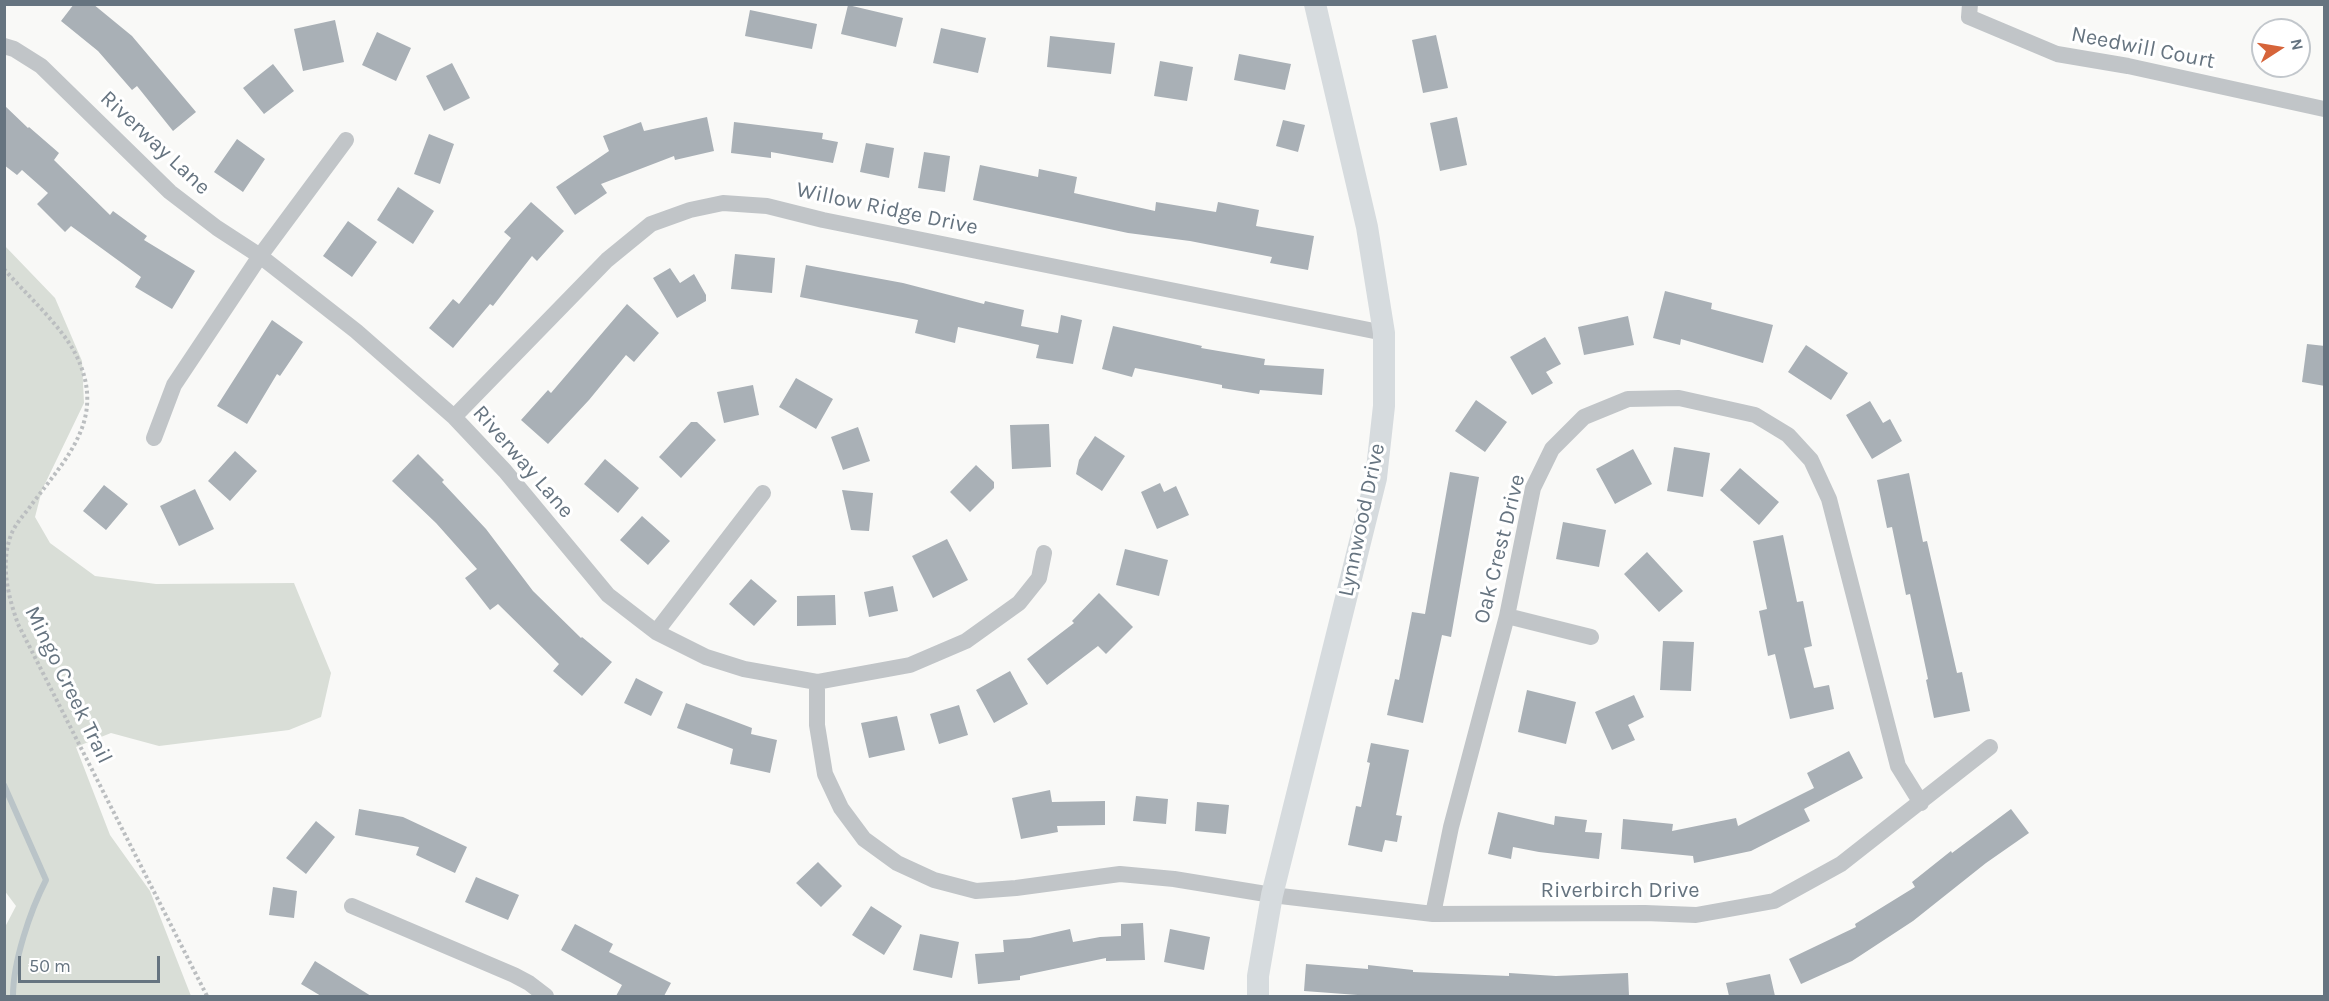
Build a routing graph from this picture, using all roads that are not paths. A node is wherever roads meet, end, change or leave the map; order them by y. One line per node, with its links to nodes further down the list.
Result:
1 (1315, 4): 7 (street, Lynnwood Drive)
2 (1970, 4): 4 (street, Needwill Court)
3 (4, 46): 6 (street, Riverway Lane)
4 (2325, 109)
5 (346, 140): 6 (street)
6 (260, 256): 8 (street, Riverway Lane); 9 (street)
7 (1384, 333): 8 (street, Willow Ridge Drive); 18 (street, Lynnwood Drive)
8 (454, 417): 13 (street, Riverway Lane)
9 (154, 438)
10 (763, 493): 13 (street)
11 (1044, 553): 15 (street, Riverway Lane)
12 (1507, 616): 14 (street); 17 (street, Oak Crest Drive); 20 (street, Oak Crest Drive)
13 (656, 632): 15 (street, Riverway Lane)
14 (1591, 637)
15 (817, 682): 18 (street, Riverbirch Drive)
16 (1990, 747): 17 (street, Riverbirch Drive)
17 (1921, 803): 20 (street, Riverbirch Drive)
18 (1272, 896): 20 (street, Riverbirch Drive); 22 (street, Lynnwood Drive)
19 (352, 906): 21 (street)
20 (1433, 914)
21 (546, 996)
22 (1258, 996)

